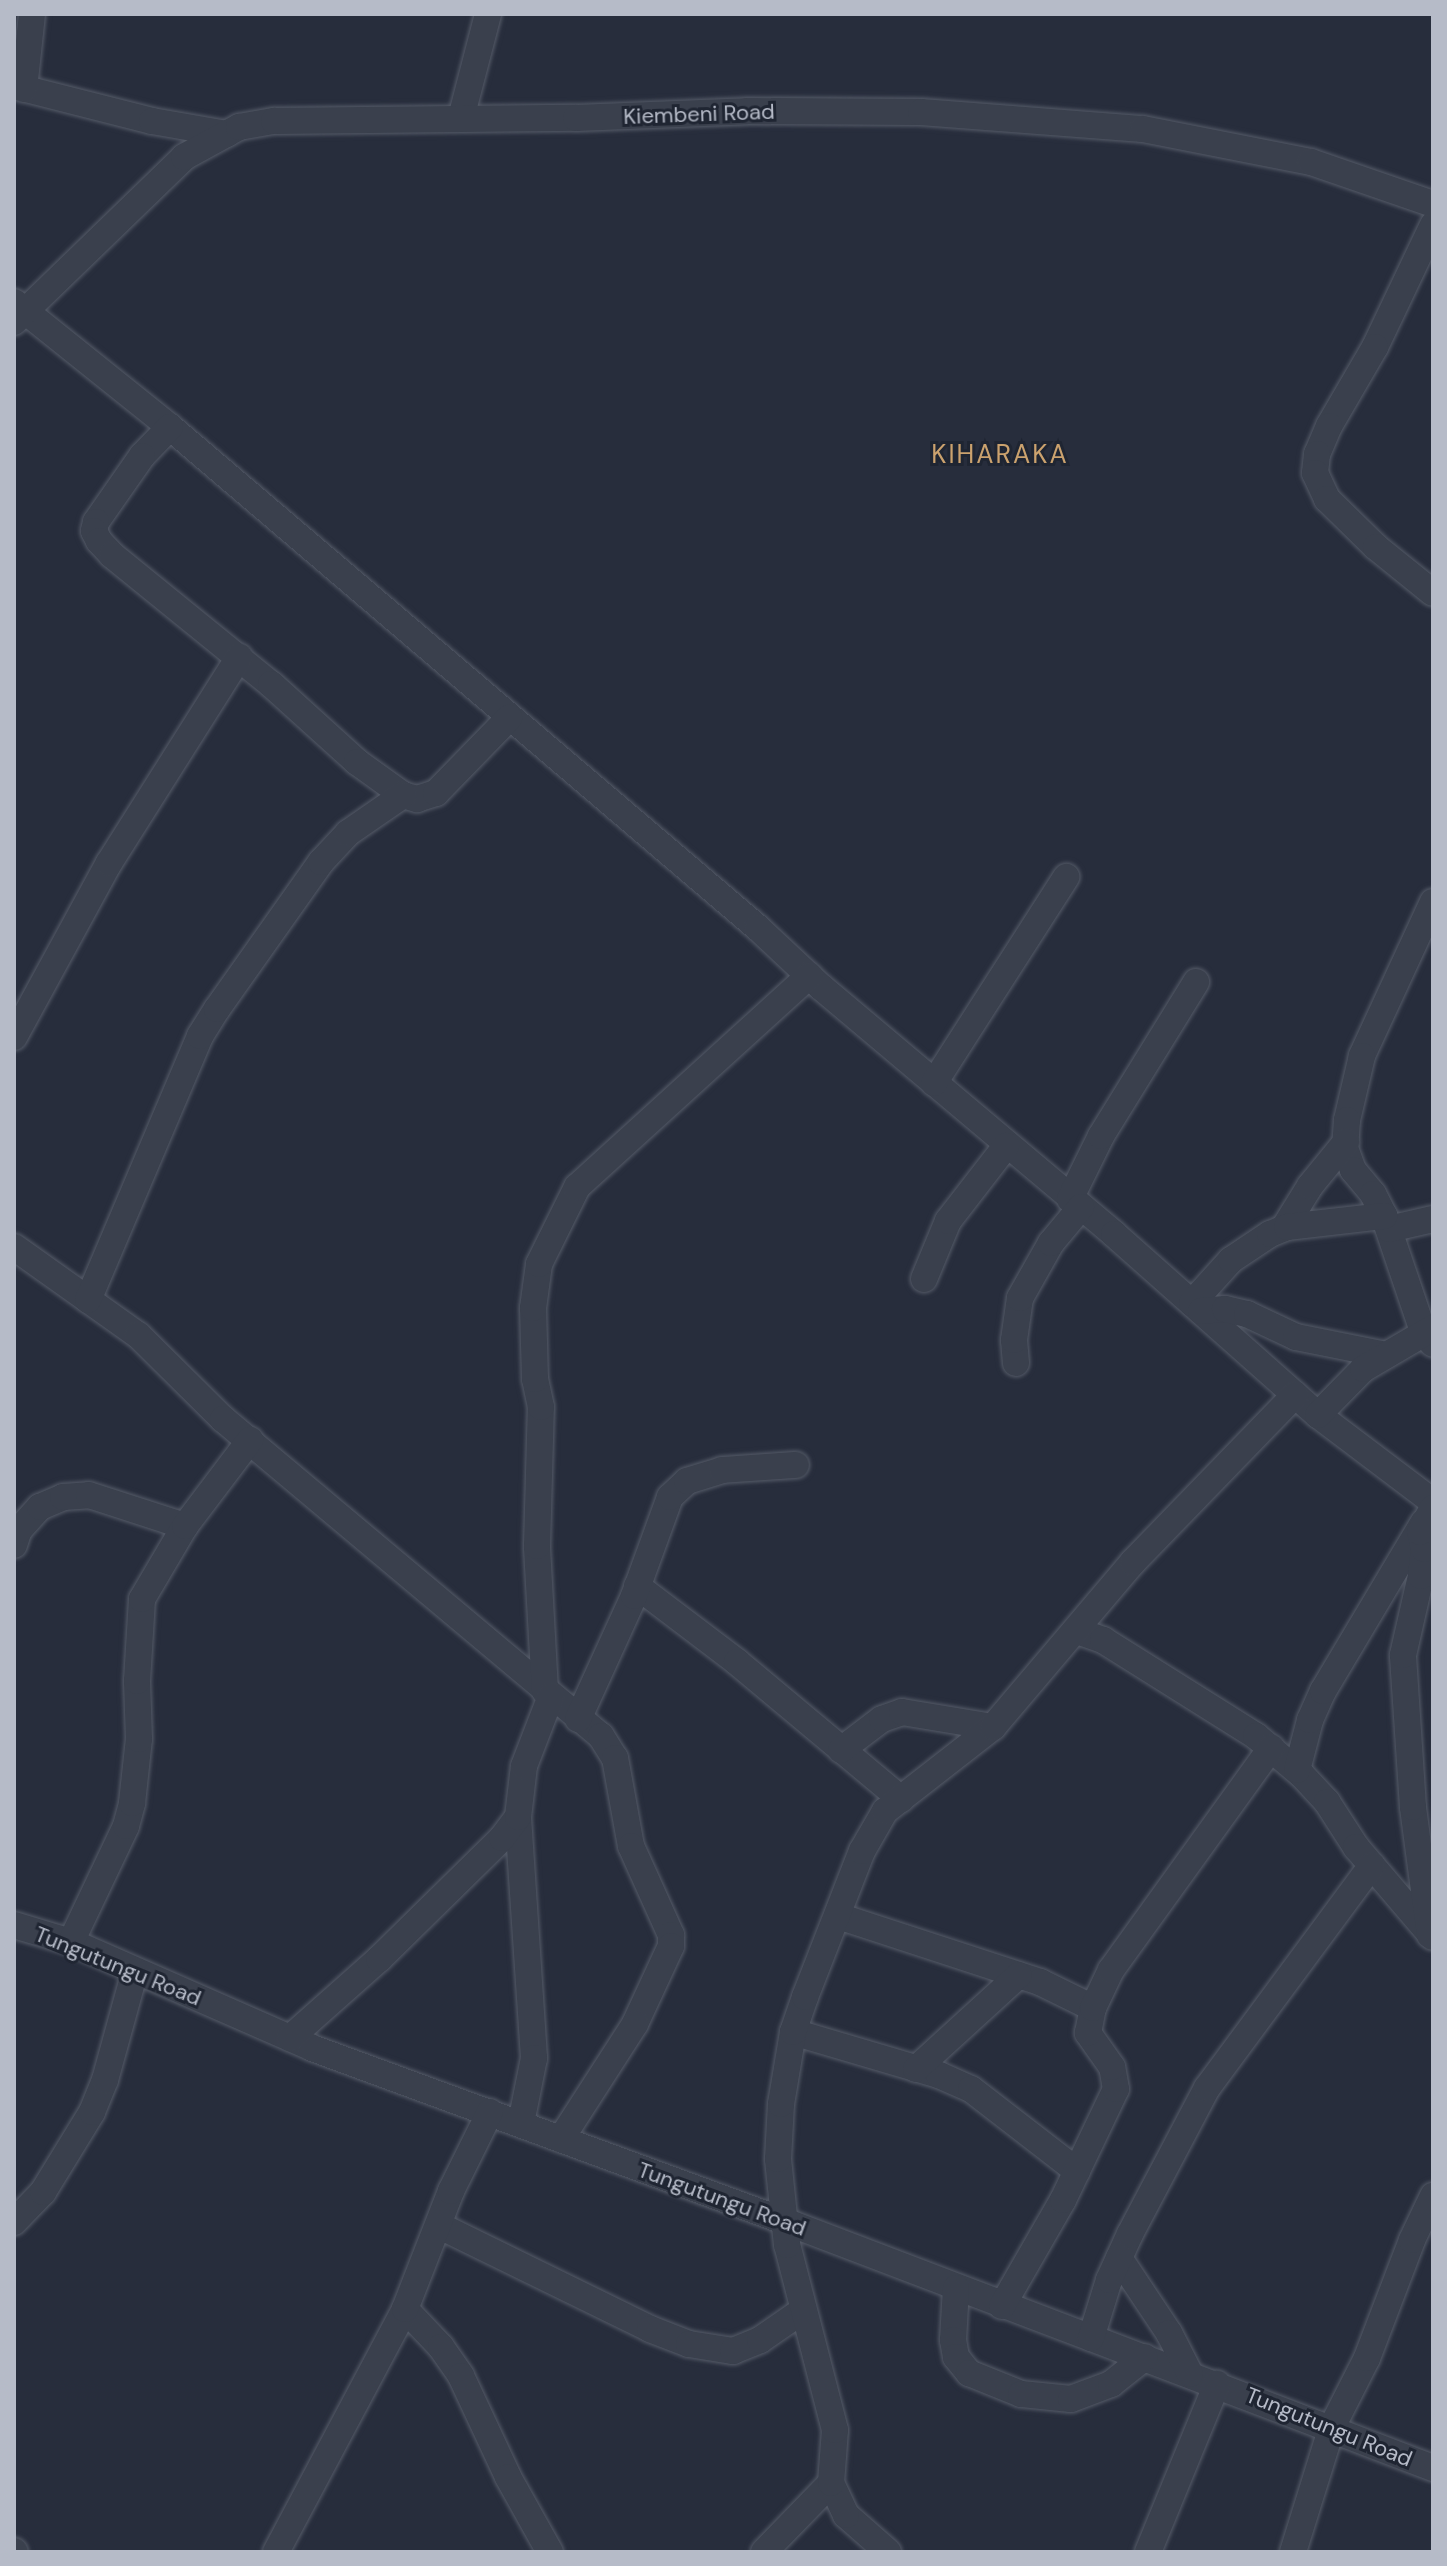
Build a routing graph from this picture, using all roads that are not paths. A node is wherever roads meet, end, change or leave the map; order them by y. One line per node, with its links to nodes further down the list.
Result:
1 (32, 14): 3 (street)
2 (488, 14): 4 (street)
3 (19, 87): 5 (street)
4 (461, 118): 5 (street, Kiembeni Road); 6 (street, Kiembeni Road)
5 (227, 134): 8 (street, Kiembeni Road)
6 (1433, 204)
7 (1433, 225): 10 (street)
8 (18, 312): 9 (street)
9 (170, 427): 11 (street); 12 (street)
10 (1433, 593)
11 (239, 657): 13 (street); 18 (street)
12 (509, 718): 13 (street); 16 (street)
13 (403, 795): 28 (street)
14 (1066, 877): 19 (street)
15 (1433, 902): 20 (street)
16 (809, 976): 19 (street); 42 (street)
17 (1196, 982): 22 (street)
18 (14, 1037)
19 (934, 1083): 21 (street)
20 (1346, 1142): 24 (street); 25 (street)
21 (1006, 1146): 22 (street); 27 (street)
22 (1076, 1203): 29 (street); 32 (street)
23 (1433, 1219): 24 (street)
24 (1387, 1222): 25 (street); 30 (street)
25 (1284, 1228): 29 (street)
26 (14, 1247): 28 (street)
27 (924, 1279)
28 (88, 1300): 35 (street)
29 (1196, 1307): 31 (street); 33 (street)
30 (1430, 1335): 31 (street)
31 (1386, 1355): 34 (street)
32 (1016, 1363)
33 (1295, 1395): 34 (street); 41 (street)
34 (1318, 1415): 37 (street)
35 (250, 1440): 38 (street); 42 (street)
36 (796, 1465): 40 (street)
37 (1430, 1504): 47 (street); 53 (street)
38 (185, 1526): 39 (street); 54 (street)
39 (14, 1545)
40 (637, 1586): 43 (street); 46 (street)
41 (1077, 1631): 44 (street); 45 (street)
42 (548, 1693): 43 (street); 49 (street)
43 (578, 1719): 63 (street)
44 (993, 1727): 46 (street); 48 (street)
45 (1271, 1748): 47 (street); 57 (street)
46 (841, 1750): 48 (street)
47 (1297, 1770): 50 (street)
48 (901, 1799): 51 (street)
49 (518, 1817): 59 (street); 62 (street)
50 (1372, 1865): 53 (street); 69 (street)
51 (838, 1916): 56 (street); 58 (street)
52 (14, 1925): 54 (street, Tungutungu Road)
53 (1432, 1936)
54 (71, 1942): 55 (street, Tungutungu Road)
55 (135, 1971): 59 (street, Tungutungu Road); 67 (street)
56 (1019, 1975): 57 (street); 60 (street)
57 (1093, 2008): 64 (street)
58 (793, 2032): 60 (street); 66 (street)
59 (290, 2038): 61 (street, Tungutungu Road)
60 (916, 2069): 64 (street)
61 (490, 2112): 62 (street, Tungutungu Road); 68 (street)
62 (521, 2123): 63 (street, Tungutungu Road)
63 (561, 2139): 66 (street, Tungutungu Road)
64 (1077, 2171): 71 (street)
65 (1433, 2196): 78 (street)
66 (784, 2221): 70 (street, Tungutungu Road); 73 (street)
67 (14, 2222)
68 (440, 2226): 72 (street); 73 (street)
69 (1119, 2258): 74 (street); 76 (street)
70 (956, 2288): 71 (street, Tungutungu Road); 75 (street)
71 (1002, 2306): 74 (street, Tungutungu Road)
72 (405, 2309): 81 (street); 82 (street)
73 (802, 2311): 80 (street)
74 (1091, 2338): 75 (street, Tungutungu Road)
75 (1145, 2357): 76 (street, Tungutungu Road)
76 (1190, 2374): 77 (street, Tungutungu Road)
77 (1217, 2384): 78 (street, Tungutungu Road); 85 (street)
78 (1332, 2427): 79 (street, Tungutungu Road); 86 (street)
79 (1433, 2468)
80 (831, 2483): 83 (street); 84 (street)
81 (276, 2552)
82 (550, 2552)
83 (764, 2552)
84 (888, 2552)
85 (1148, 2552)
86 (1293, 2552)

